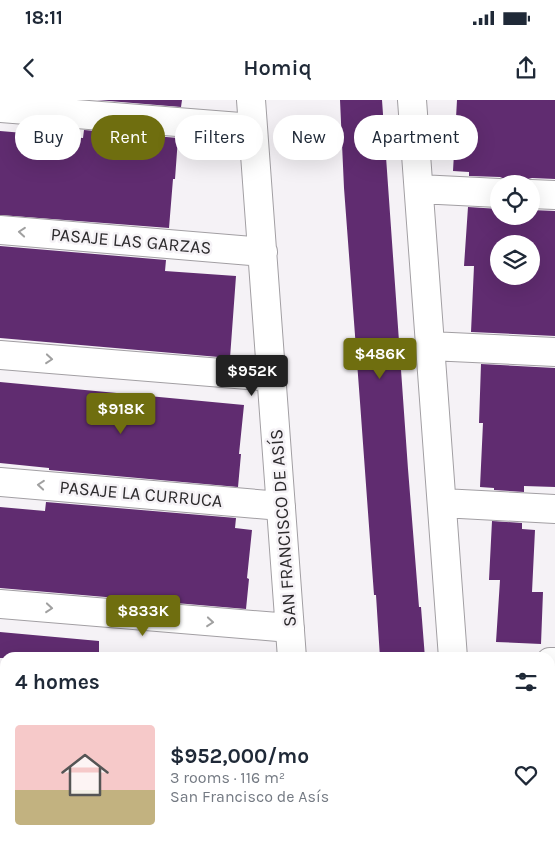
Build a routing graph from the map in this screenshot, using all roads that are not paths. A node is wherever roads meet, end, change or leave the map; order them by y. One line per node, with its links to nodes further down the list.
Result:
1 (251, 100): 4 (street, SAN FRANCISCO DE ASÍS)
2 (412, 100): 7 (street)
3 (0, 108): 5 (street)
4 (252, 115)
5 (175, 122)
6 (256, 160): 12 (street, SAN FRANCISCO DE ASÍS)
7 (419, 189): 8 (street); 13 (street)
8 (490, 193)
9 (540, 194): 10 (street)
10 (555, 195)
11 (0, 230): 12 (street, PASAJE LAS GARZAS, one-way to 11)
12 (263, 252): 16 (street, SAN FRANCISCO DE ASÍS)
13 (430, 346): 14 (street); 18 (street)
14 (555, 352)
15 (0, 355): 16 (street, one-way to 16)
16 (272, 377): 19 (street, SAN FRANCISCO DE ASÍS)
17 (0, 482): 19 (street, PASAJE LA CURRUCA, one-way to 17)
18 (442, 503): 20 (street); 24 (street)
19 (281, 506): 22 (street, SAN FRANCISCO DE ASÍS)
20 (555, 509)
21 (0, 604): 22 (street, one-way to 22)
22 (290, 628): 23 (street, SAN FRANCISCO DE ASÍS)
23 (292, 652)
24 (457, 652)

